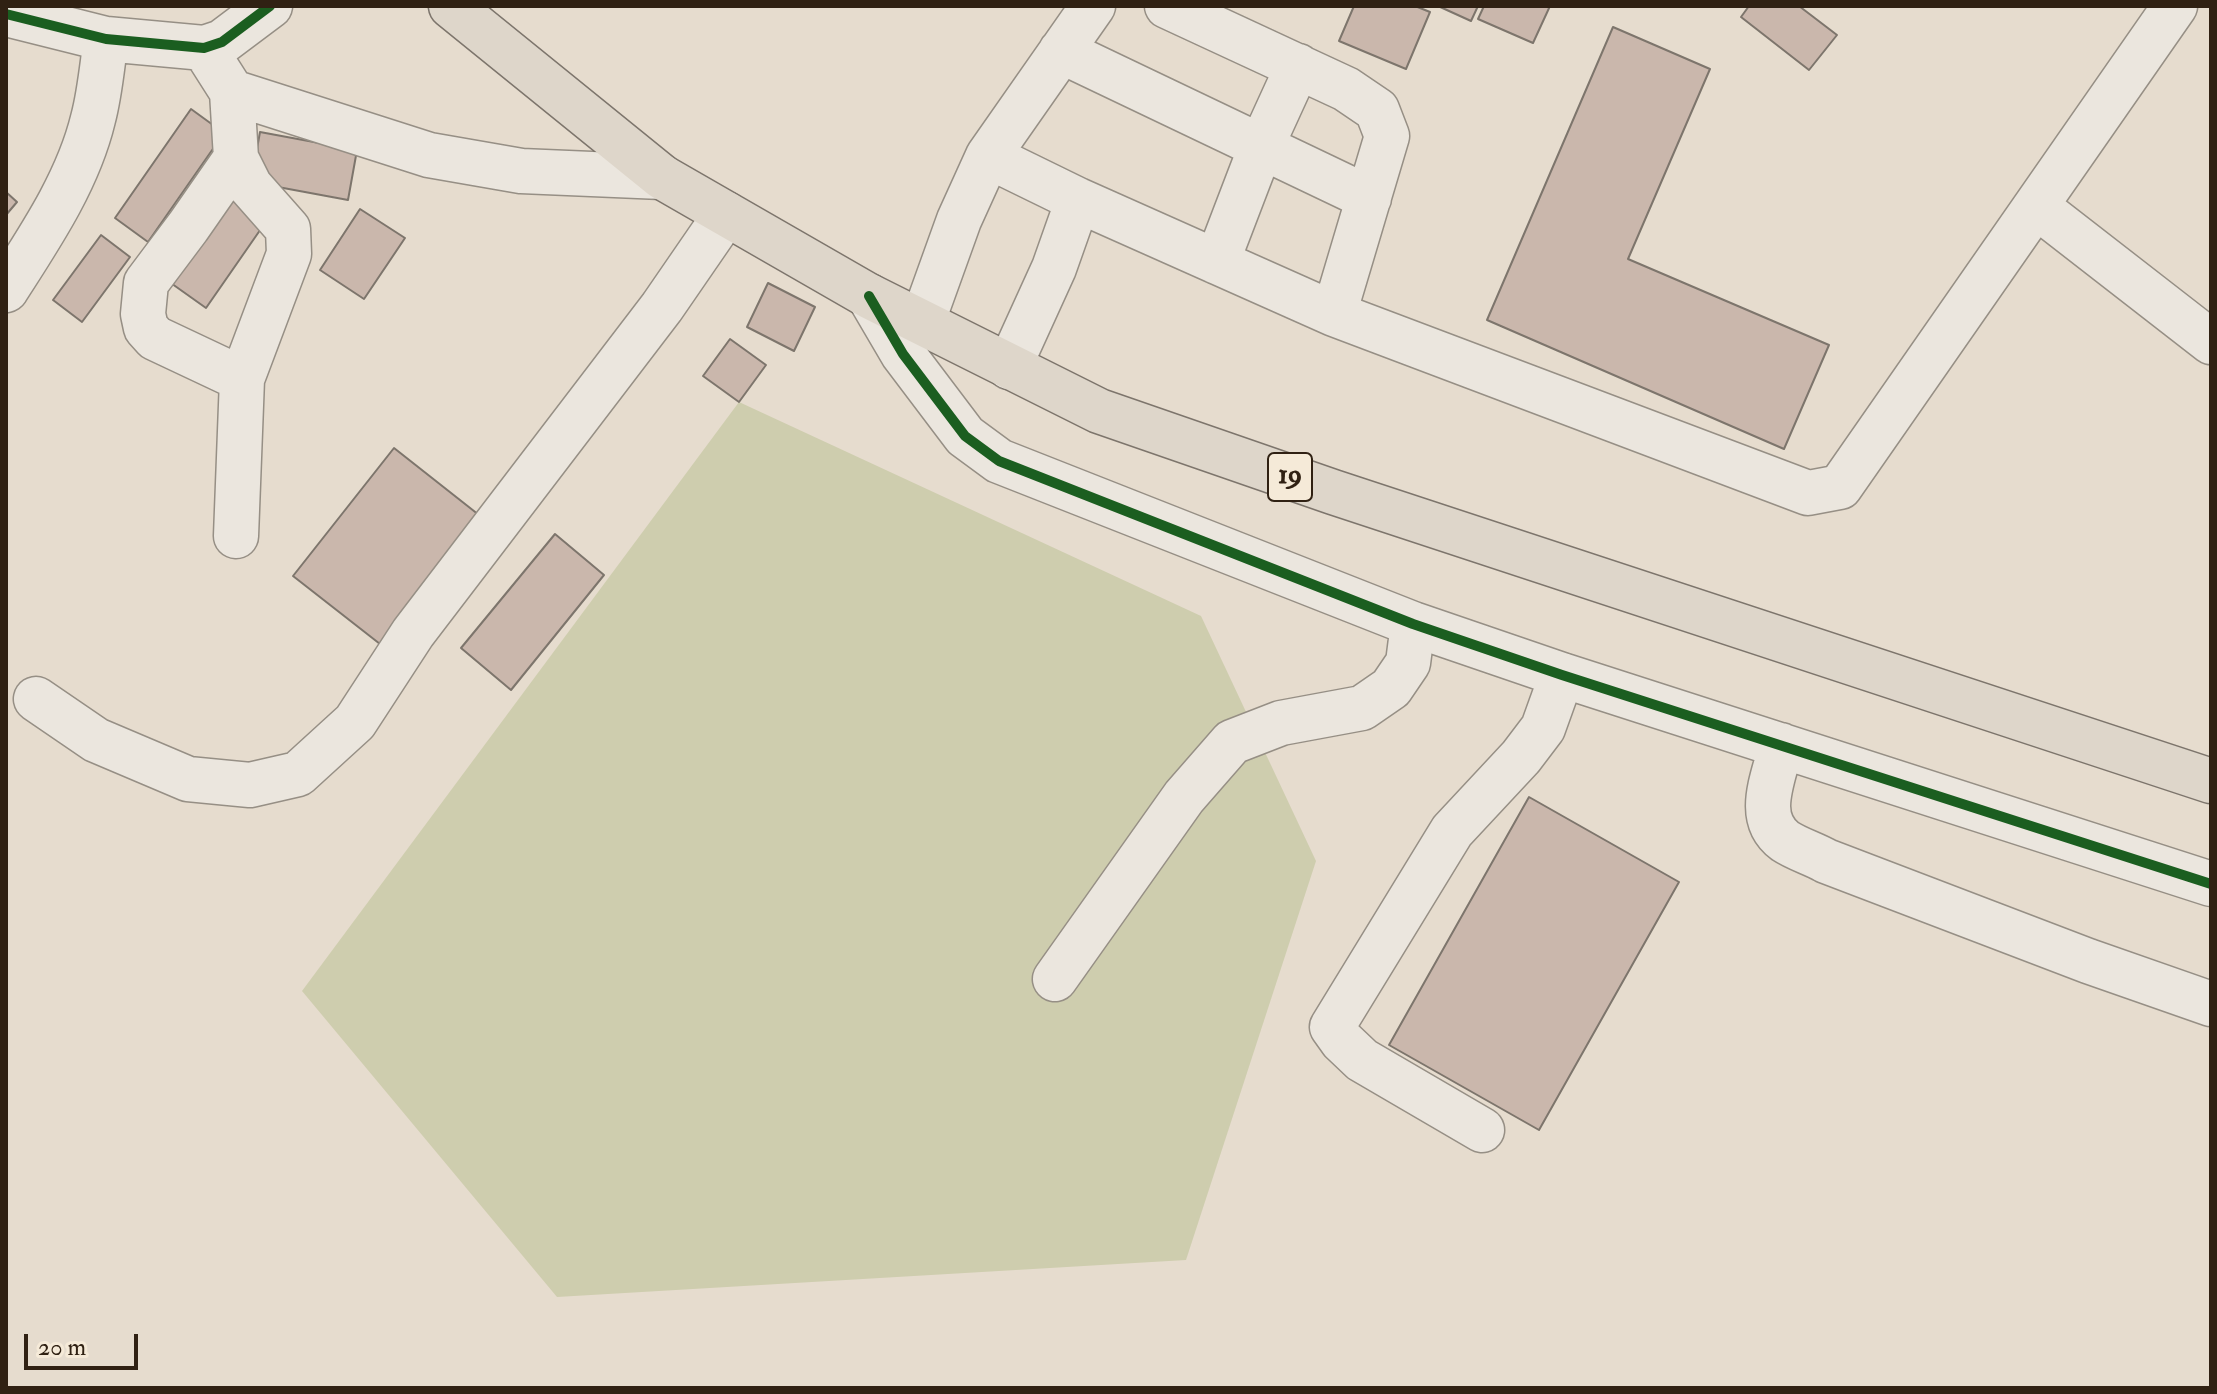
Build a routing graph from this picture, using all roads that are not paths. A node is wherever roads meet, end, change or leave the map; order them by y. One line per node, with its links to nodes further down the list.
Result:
1 (270, 6): 8 (street)
2 (451, 6): 15 (highway, 19)
3 (1093, 6): 9 (street)
4 (1167, 6): 10 (street)
5 (2175, 6): 18 (street)
6 (6, 14): 7 (street)
7 (106, 39): 8 (street); 21 (street)
8 (204, 48): 11 (street)
9 (1061, 51): 12 (street); 13 (street)
10 (1298, 66): 12 (street); 16 (street)
11 (232, 92): 14 (street); 15 (street)
12 (1261, 147): 16 (street); 20 (street)
13 (988, 156): 17 (street); 24 (street)
14 (236, 158): 27 (street); 27 (street)
15 (662, 177): 19 (highway, 19)
16 (1369, 198): 23 (street)
17 (1078, 200): 20 (street); 26 (street)
18 (2036, 206): 23 (street); 25 (street)
19 (726, 214): 22 (highway, 19); 31 (street)
20 (1217, 262): 23 (street)
21 (6, 290)
22 (869, 296): 24 (highway, 19); 29 (street)
23 (1334, 314)
24 (922, 323): 26 (highway, 19)
25 (2211, 342)
26 (1009, 367): 33 (highway, 19)
27 (242, 379): 28 (street)
28 (236, 536)
29 (1413, 624): 30 (street); 35 (street)
30 (1562, 675): 32 (street); 37 (street)
31 (36, 699)
32 (1781, 745): 34 (street); 36 (street)
33 (2211, 781)
34 (2211, 884)
35 (1055, 979)
36 (2211, 1004)
37 (1482, 1130)

